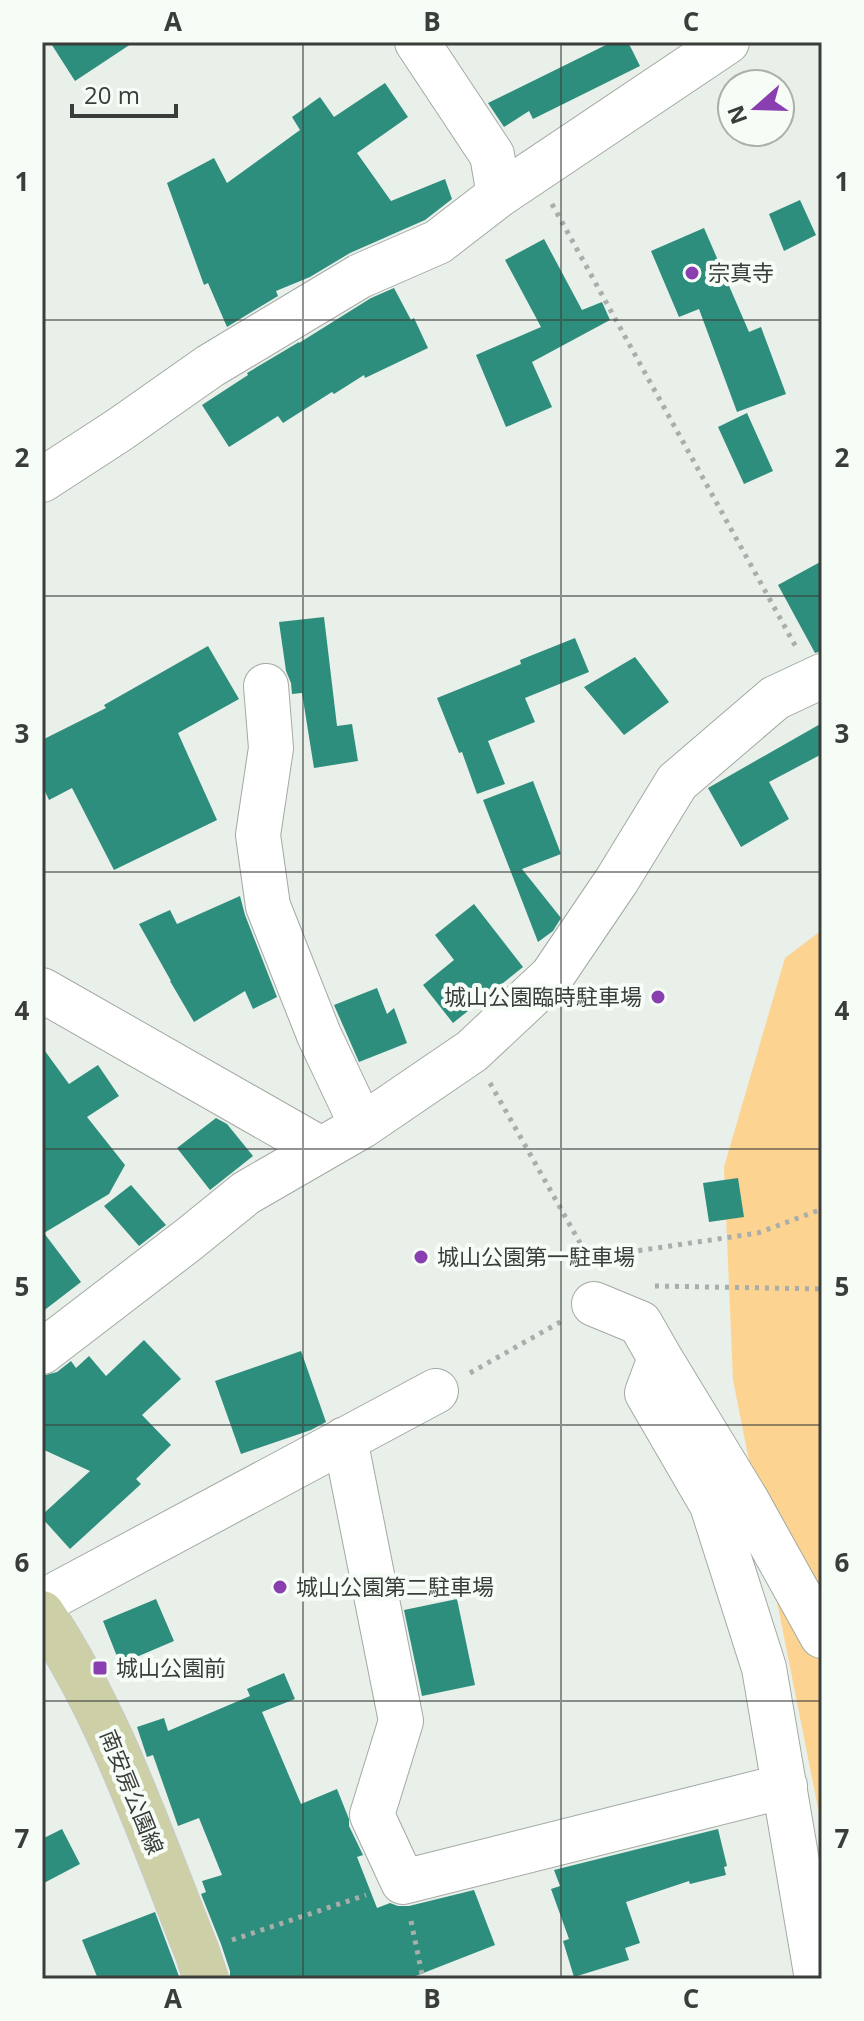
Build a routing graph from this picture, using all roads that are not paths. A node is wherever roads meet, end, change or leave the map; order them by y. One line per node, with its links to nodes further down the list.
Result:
1 (417, 42): 3 (street)
2 (727, 42): 3 (street)
3 (516, 183): 4 (street)
4 (42, 480)
5 (818, 678): 8 (street)
6 (266, 686): 8 (street)
7 (42, 990): 9 (street)
8 (362, 1126): 9 (street)
9 (321, 1149): 11 (street)
10 (594, 1304): 12 (street)
11 (42, 1352)
12 (660, 1358): 16 (street); 18 (street)
13 (436, 1391): 14 (street)
14 (345, 1439): 15 (street); 18 (street)
15 (42, 1602)
16 (822, 1636)
17 (49, 1639): 19 (main road, 南安房公園線)
18 (785, 1786): 20 (street)
19 (201, 1966)
20 (817, 1979)

